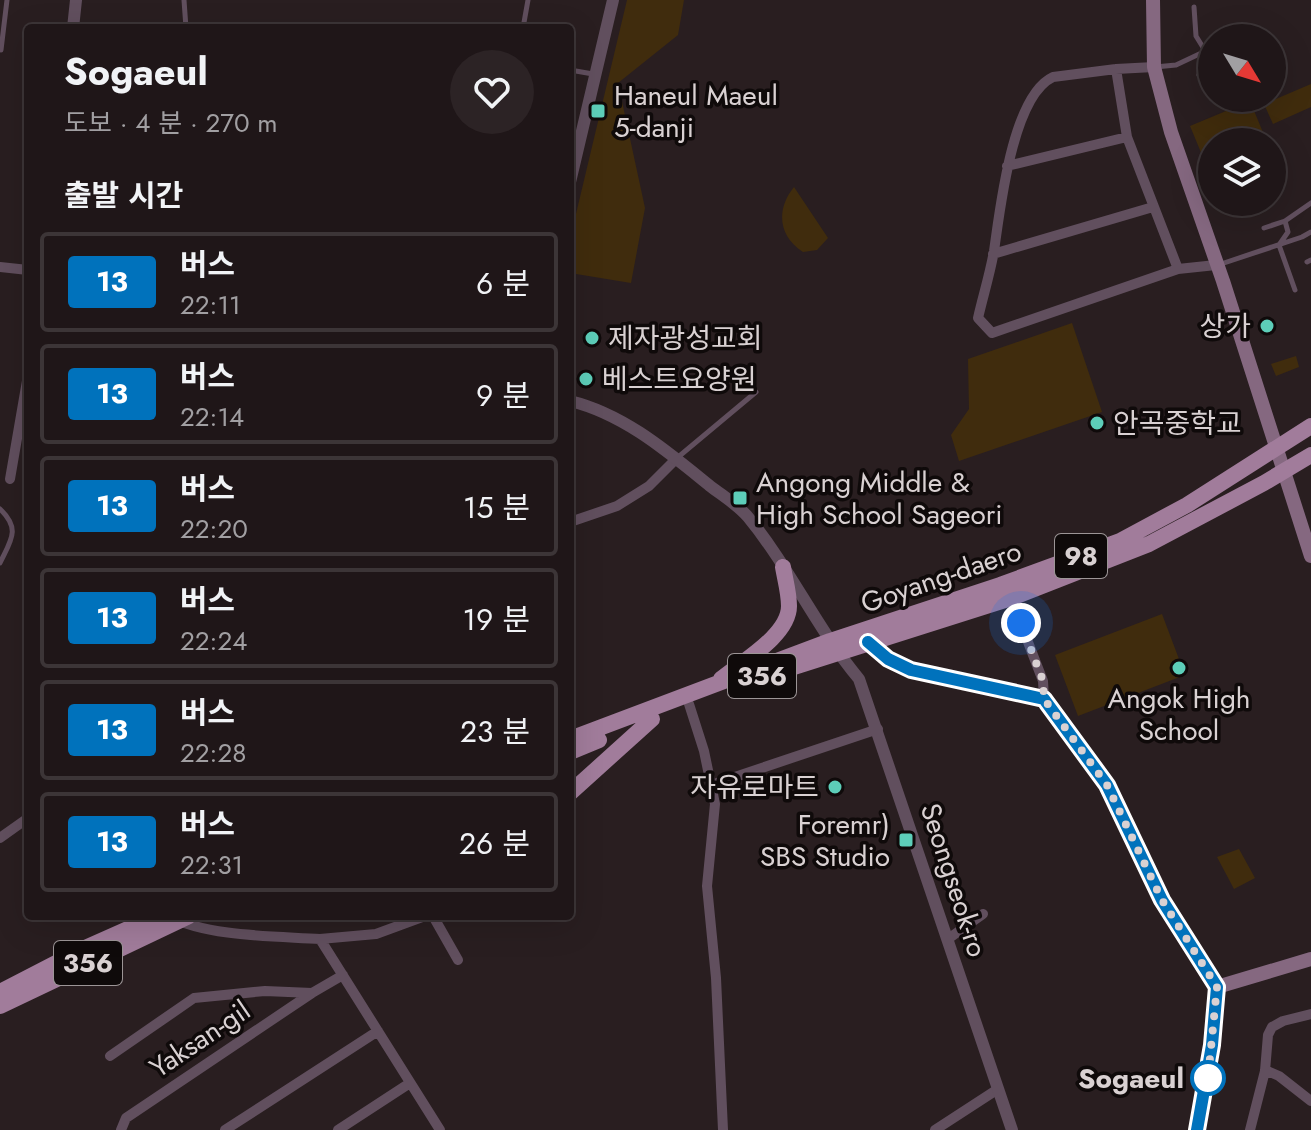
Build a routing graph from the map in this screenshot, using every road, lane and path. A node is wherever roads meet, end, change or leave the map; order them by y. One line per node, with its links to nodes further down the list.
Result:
1 (7, 0): 12 (lane)
2 (76, 0): 8 (street)
3 (184, 0): 9 (lane)
4 (528, 0): 10 (lane)
5 (613, 0): 17 (street)
6 (1153, 0): 14 (main road)
7 (1194, 7): 11 (lane)
8 (73, 24)
9 (185, 24)
10 (524, 24)
11 (1198, 38)
12 (1, 50)
13 (1198, 55): 14 (lane)
14 (1154, 67): 15 (street); 28 (main road)
15 (1116, 69): 18 (street); 20 (street)
16 (574, 71): 17 (lane)
17 (596, 75): 19 (street)
18 (1127, 137): 20 (street); 22 (street)
19 (574, 166)
20 (1007, 166): 27 (street)
21 (1311, 203): 23 (lane)
22 (1153, 207): 27 (street); 30 (street)
23 (1285, 221): 24 (lane); 26 (lane)
24 (1264, 228)
25 (1311, 232): 26 (lane)
26 (1279, 245): 28 (lane); 32 (lane)
27 (993, 254): 30 (street)
28 (1216, 265): 30 (street); 37 (main road)
29 (0, 267): 31 (street)
30 (1178, 269)
31 (24, 270)
32 (1295, 290)
33 (756, 392): 39 (lane)
34 (24, 398): 41 (street)
35 (574, 402): 39 (street, Seongseok-ro)
36 (1311, 426): 37 (main road, Goyang-daero / 98)
37 (1275, 449): 40 (main road); 49 (main road, Goyang-daero / 98)
38 (1311, 455): 40 (main road, Goyang-daero / 356)
39 (676, 459): 43 (street); 46 (street, Seongseok-ro)
40 (1282, 473): 44 (main road); 47 (main road, Goyang-daero / 356)
41 (10, 479)
42 (0, 509): 45 (lane)
43 (574, 521)
44 (1311, 556)
45 (0, 563)
46 (783, 567): 49 (street, Seongseok-ro); 50 (main road)
47 (1011, 598): 48 (main road, Goyang-daero / 356); 51 (street)
48 (868, 642): 49 (main road, Goyang-daero / 356); 51 (street)
49 (834, 647): 50 (main road, Goyang-daero / 98); 52 (main road, Goyang-daero / 356); 54 (street, Seongseok-ro)
50 (707, 689): 55 (main road, Goyang-daero / 98)
51 (1044, 699): 72 (street)
52 (689, 704): 53 (main road, Goyang-daero / 356); 57 (street)
53 (652, 719): 56 (main road, Goyang-daero / 356); 58 (main road)
54 (878, 729): 57 (street); 68 (street, Seongseok-ro)
55 (574, 738)
56 (574, 750)
57 (711, 785): 87 (street)
58 (574, 789)
59 (24, 821): 60 (street)
60 (0, 838)
61 (983, 914): 68 (street)
62 (149, 920): 73 (main road)
63 (174, 920): 75 (main road, 356)
64 (185, 920): 67 (street)
65 (414, 920): 67 (street)
66 (435, 920): 70 (street)
67 (320, 939): 71 (street)
68 (948, 939): 81 (street, Seongseok-ro)
69 (1311, 959): 72 (main road)
70 (458, 960)
71 (343, 975): 74 (street, Yaksan-gil); 77 (street)
72 (1217, 987): 90 (street)
73 (0, 992)
74 (312, 993): 78 (street, Yaksan-gil); 83 (street, Yaksan-gil)
75 (0, 1006)
76 (1311, 1014): 79 (street)
77 (378, 1031): 80 (street); 84 (street)
78 (110, 1056)
79 (1265, 1070): 82 (street); 91 (street)
80 (410, 1083): 85 (street); 86 (street)
81 (998, 1089): 88 (street); 89 (street, Seongseok-ro)
82 (1311, 1101)
83 (121, 1130)
84 (225, 1130)
85 (338, 1130)
86 (440, 1130)
87 (723, 1130)
88 (935, 1130)
89 (1012, 1130)
90 (1197, 1130)
91 (1250, 1130)

